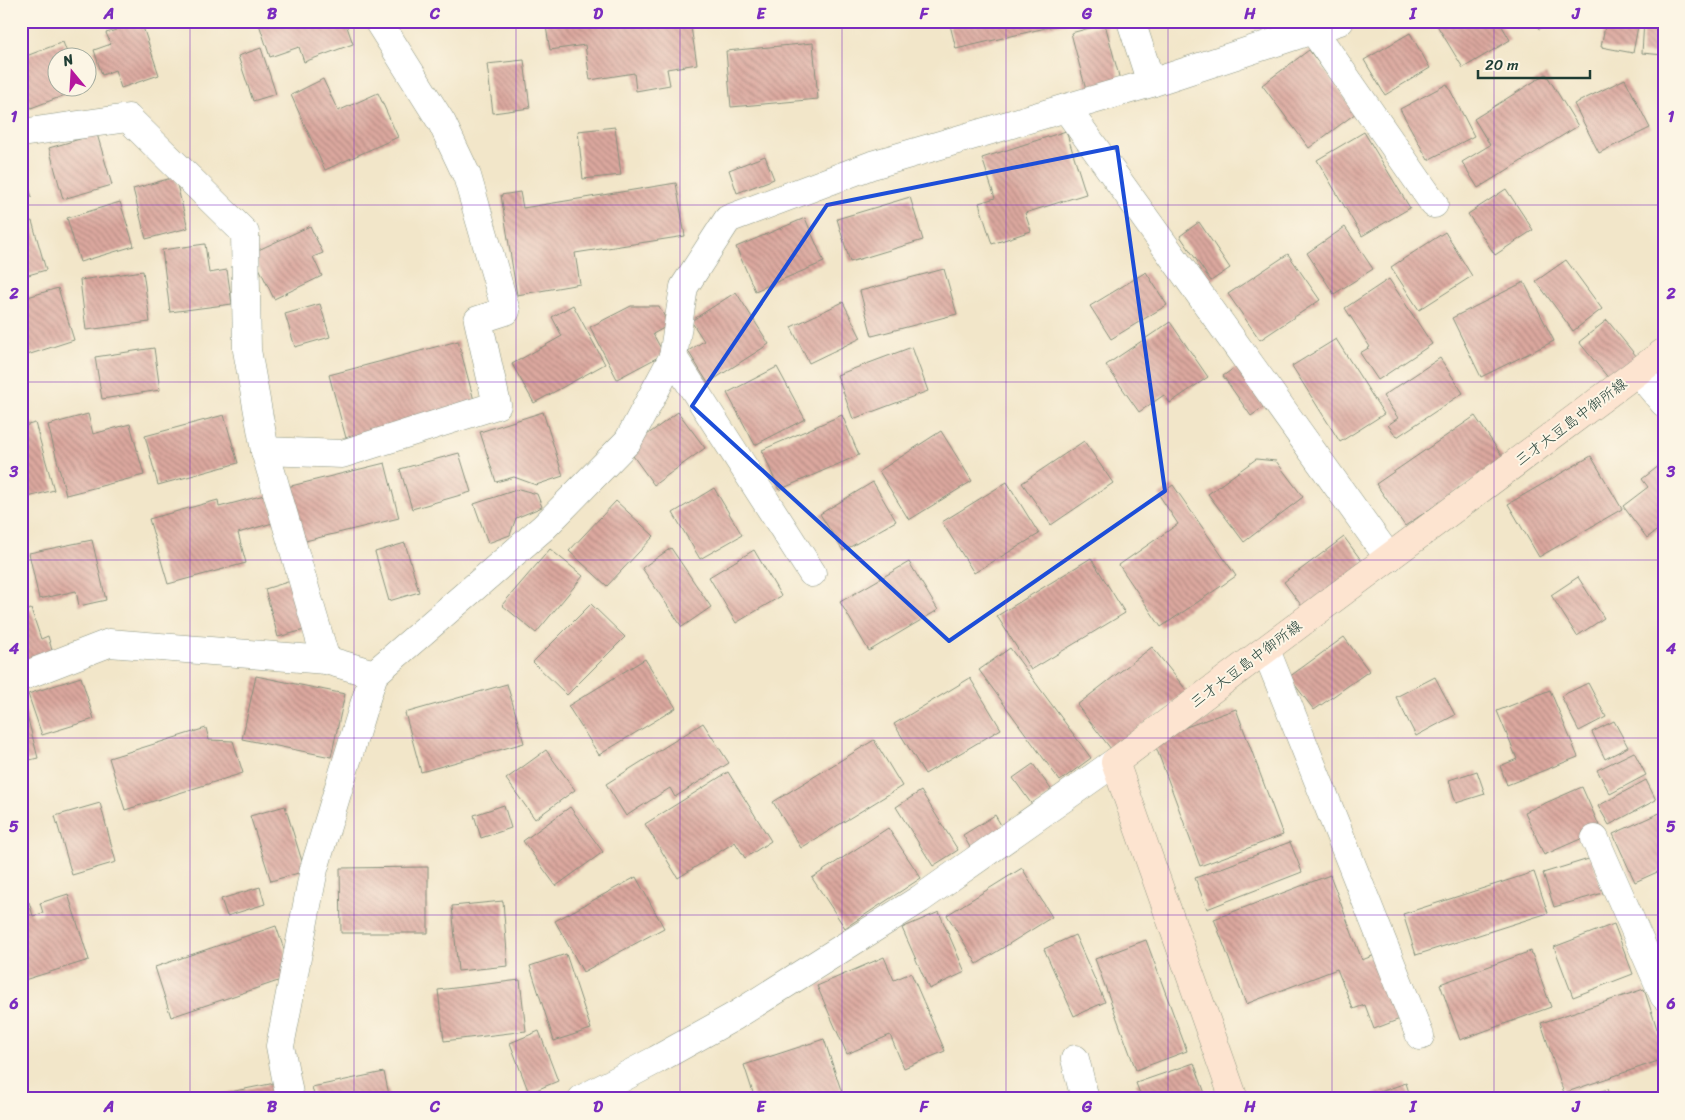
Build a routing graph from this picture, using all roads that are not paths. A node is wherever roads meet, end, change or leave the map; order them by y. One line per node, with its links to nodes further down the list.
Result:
1 (378, 21): 13 (street)
2 (1130, 21): 5 (street)
3 (1340, 21): 4 (street)
4 (1313, 30): 5 (street); 8 (street)
5 (1151, 83): 6 (street)
6 (1066, 108): 10 (street); 14 (street)
7 (21, 133): 13 (street)
8 (1434, 204)
9 (1664, 352): 11 (main road, 三才大豆島中御所線)
10 (673, 357): 15 (street); 18 (street)
11 (1638, 372): 12 (street); 14 (main road, 三才大豆島中御所線)
12 (1664, 403)
13 (265, 451): 17 (street)
14 (1388, 558): 16 (main road, 三才大豆島中御所線)
15 (812, 573)
16 (1266, 650): 20 (main road, 三才大豆島中御所線); 23 (street)
17 (326, 660): 18 (street); 19 (street)
18 (374, 674): 25 (street)
19 (21, 677)
20 (1115, 762): 26 (street); 28 (main road)
21 (1595, 839): 22 (street)
22 (1664, 996)
23 (1420, 1036)
24 (1075, 1060): 27 (street)
25 (290, 1099)
26 (582, 1099)
27 (1085, 1099)
28 (1234, 1099)

